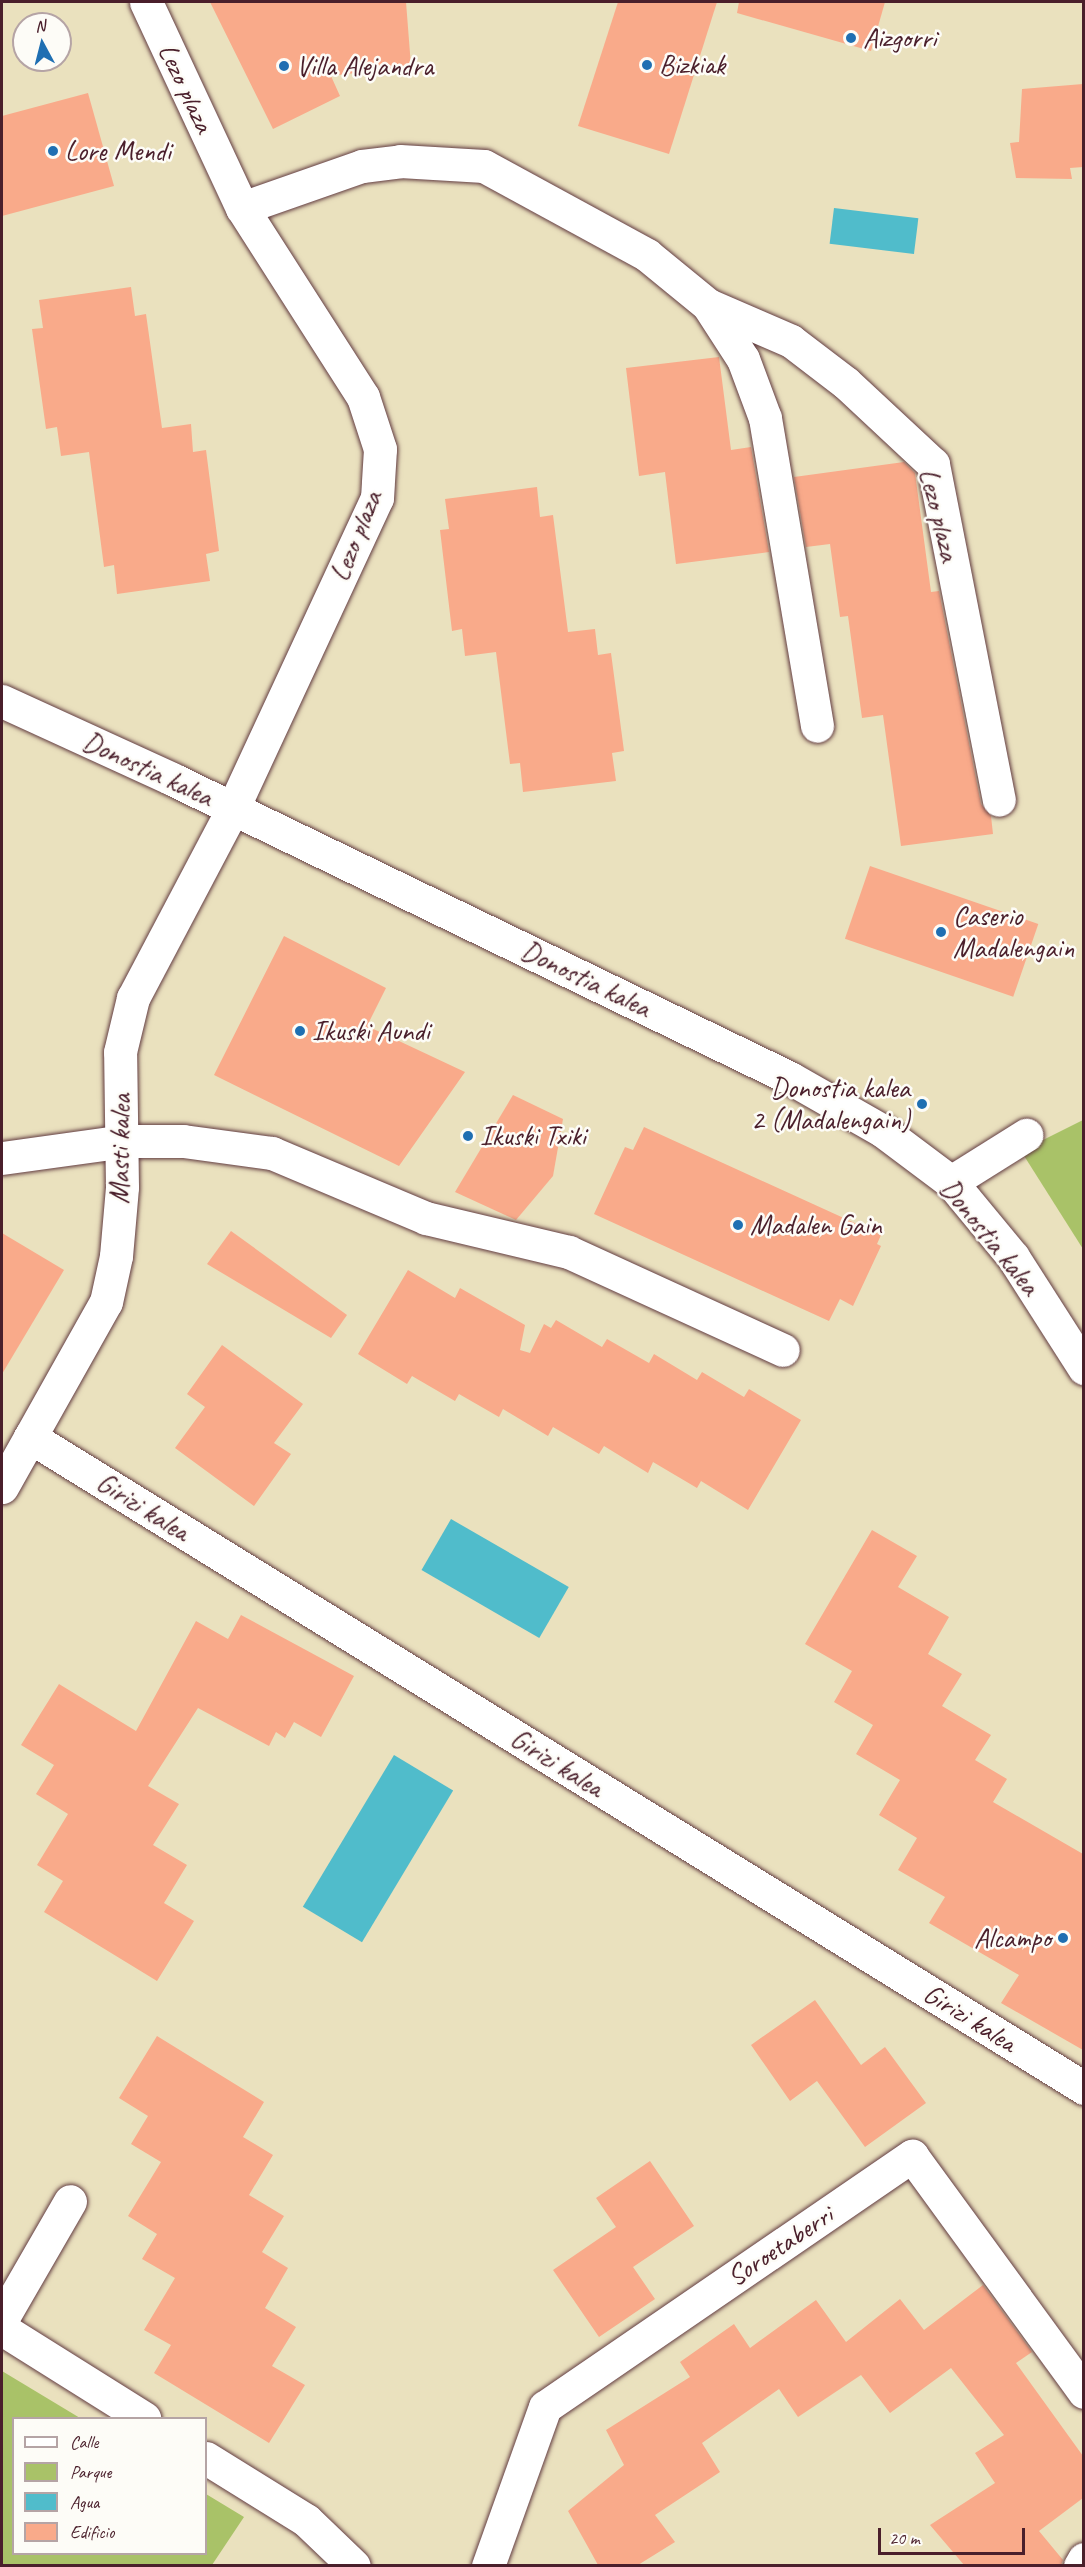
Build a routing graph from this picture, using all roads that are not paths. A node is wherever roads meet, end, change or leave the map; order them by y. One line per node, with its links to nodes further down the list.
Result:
1 (146, 2): 2 (street, Lezo plaza)
2 (242, 208): 3 (street, Lezo plaza); 7 (street, Lezo plaza)
3 (708, 305): 5 (street, Lezo plaza); 6 (street, Lezo plaza)
4 (2, 701): 7 (street, Donostia kalea)
5 (817, 726)
6 (999, 800)
7 (233, 808): 9 (street, Masti kalea); 11 (street, Donostia kalea)
8 (1026, 1135): 11 (street)
9 (124, 1141): 10 (street); 12 (street); 14 (street, Masti kalea)
10 (2, 1158)
11 (951, 1182): 13 (street, Donostia kalea)
12 (783, 1350)
13 (1083, 1368)
14 (30, 1437): 15 (street, Masti kalea); 16 (street, Girizi kalea)
15 (2, 1487)
16 (1083, 2088)
17 (70, 2201): 18 (street)
18 (2, 2319)
19 (2, 2329): 21 (street)
20 (1083, 2392): 25 (street, Soroetaberri)
21 (142, 2417)
22 (207, 2459): 24 (street)
23 (1083, 2559): 26 (street)
24 (354, 2565)
25 (488, 2565)
26 (1080, 2565)

